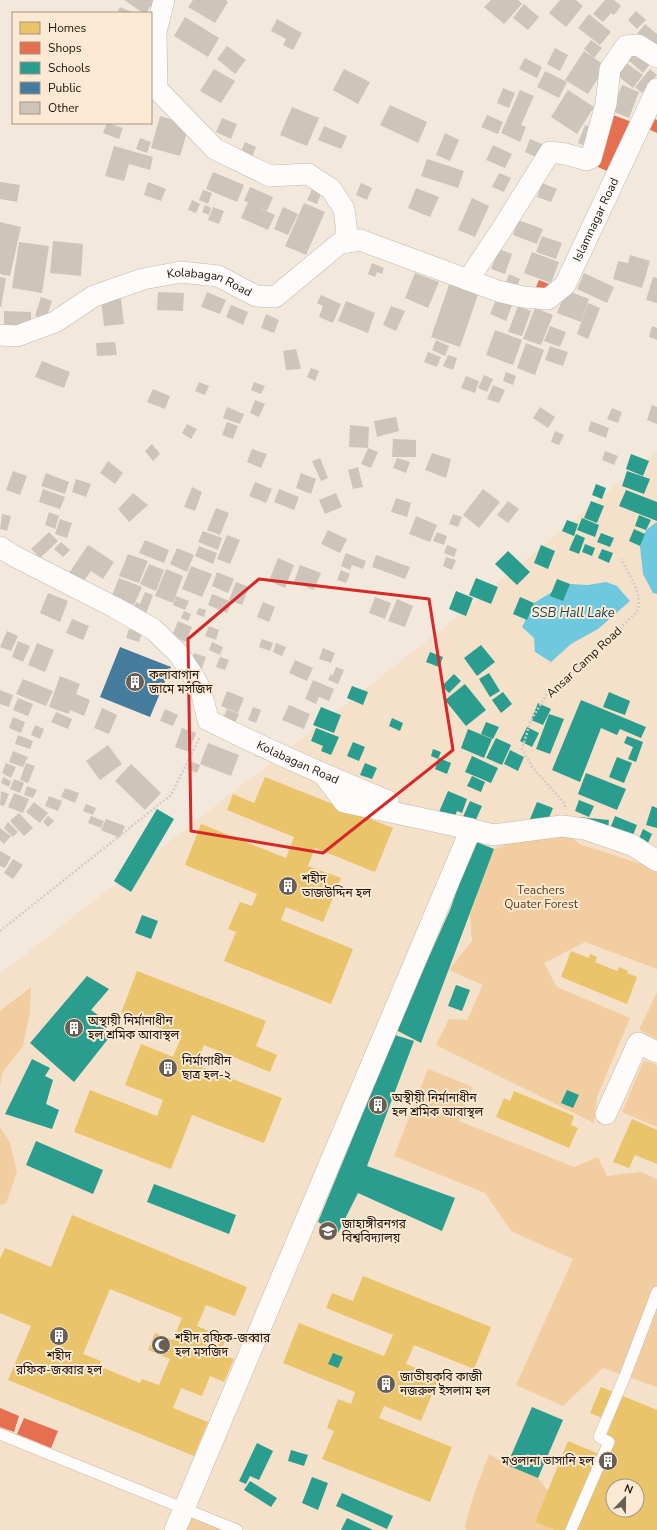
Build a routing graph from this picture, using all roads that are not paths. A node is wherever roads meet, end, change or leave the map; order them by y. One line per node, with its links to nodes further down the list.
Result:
1 (164, 0): 4 (street)
2 (657, 57): 5 (street)
3 (657, 89): 6 (street, Islamnagar Road)
4 (348, 242): 5 (street, Kolabagan Road); 7 (street, Kolabagan Road)
5 (468, 280): 6 (street, Kolabagan Road)
6 (498, 291)
7 (0, 335)
8 (0, 547): 9 (street, Kolabagan Road)
9 (471, 829): 10 (street, Kolabagan Road); 15 (street)
10 (657, 862)
11 (657, 1052): 12 (street)
12 (606, 1114)
13 (657, 1292): 18 (lane)
14 (0, 1434): 15 (lane)
15 (184, 1508): 16 (street); 17 (lane)
16 (175, 1530)
17 (237, 1530)
18 (571, 1530)

